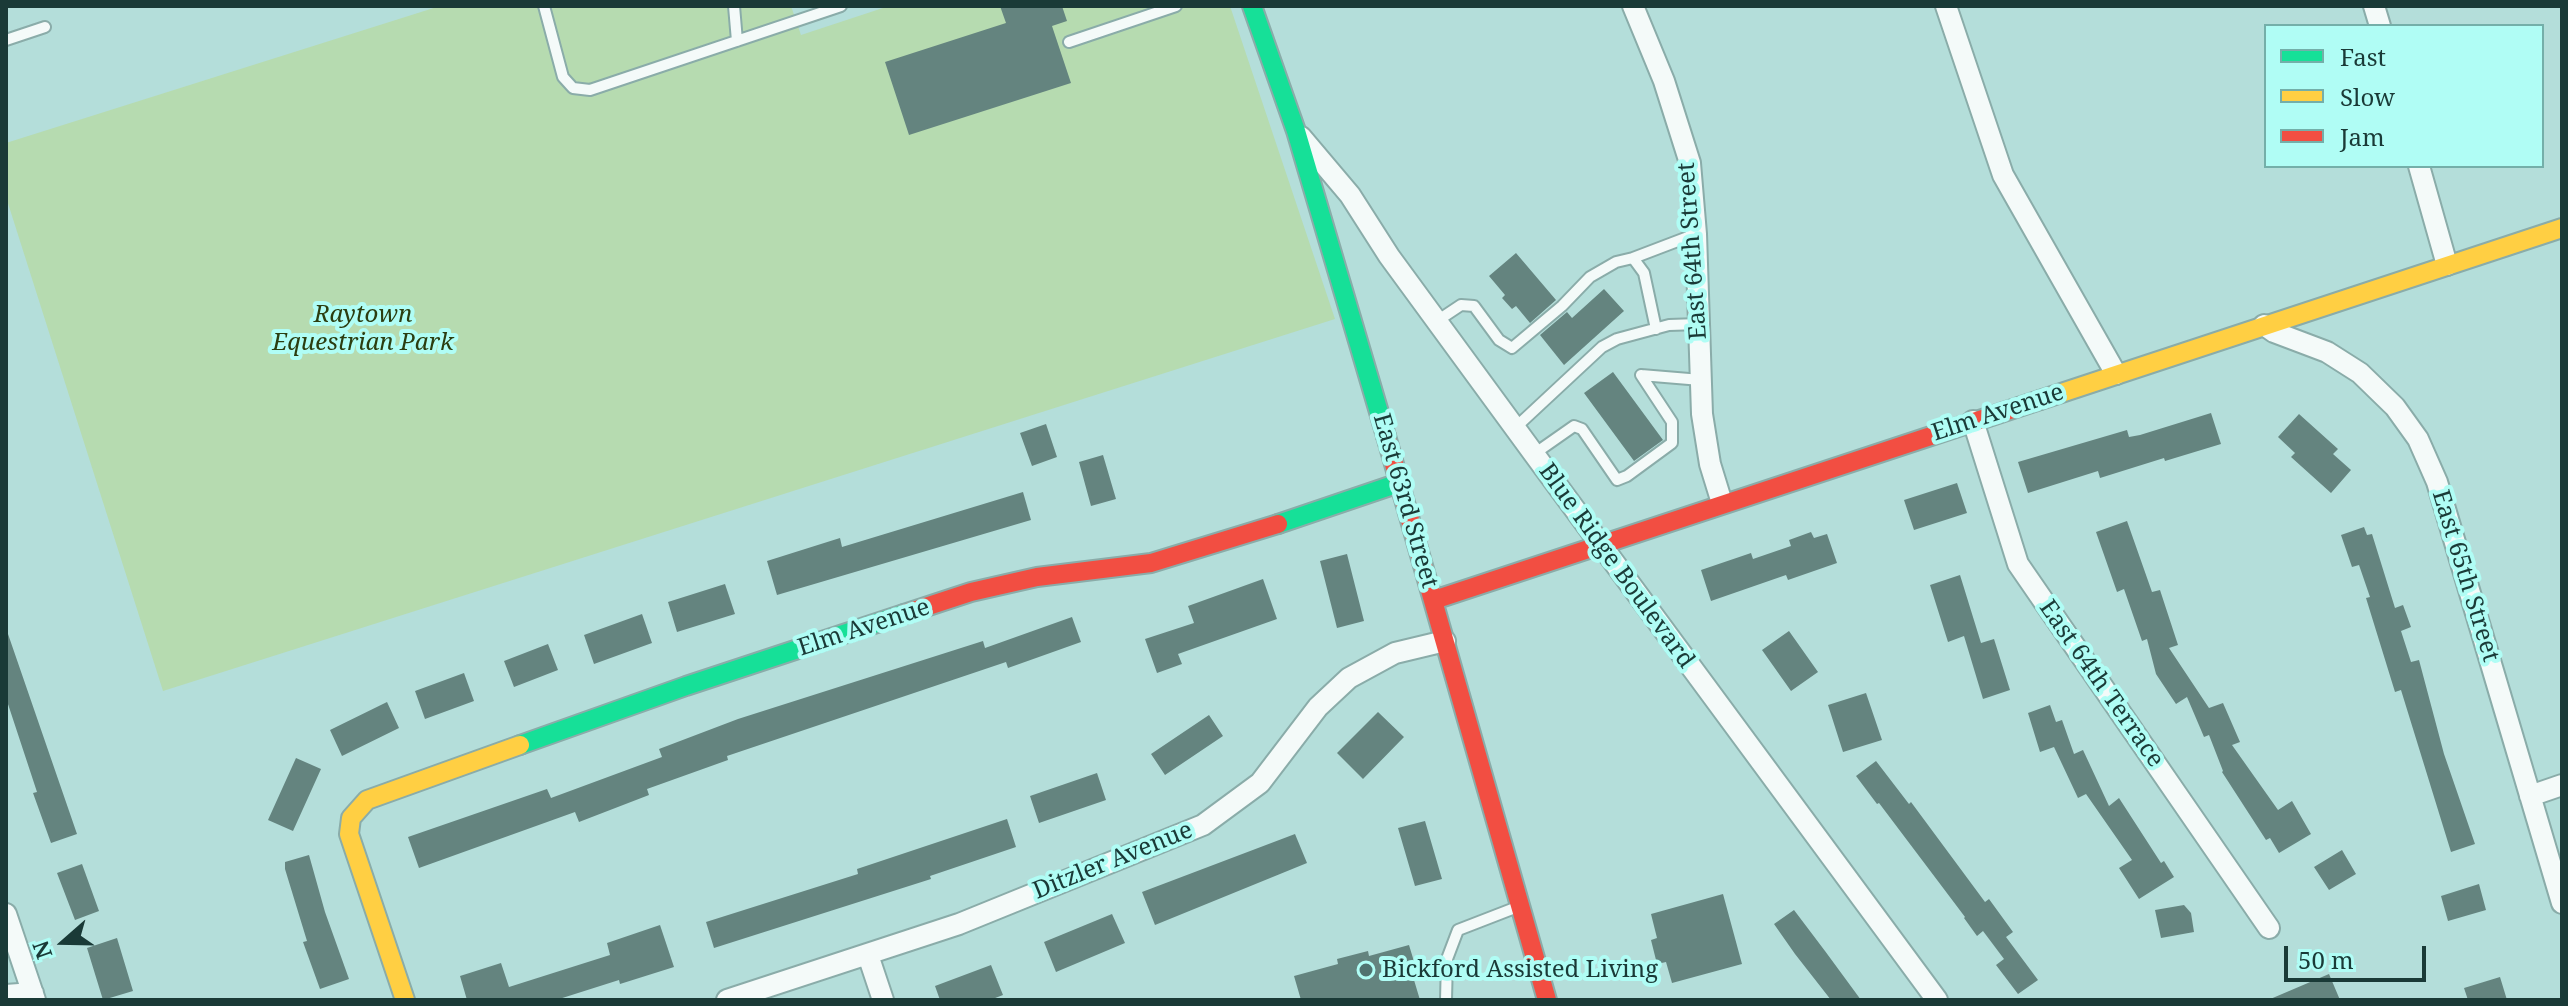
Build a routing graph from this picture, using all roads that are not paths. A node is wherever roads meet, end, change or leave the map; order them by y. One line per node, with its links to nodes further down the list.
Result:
1 (544, 6): 10 (lane)
2 (734, 6): 10 (lane)
3 (841, 6): 10 (lane)
4 (1176, 6): 11 (lane)
5 (1252, 6): 12 (street, East 63rd Street)
6 (1633, 6): 15 (street, East 64th Street)
7 (1946, 6): 22 (street)
8 (45, 27): 9 (lane)
9 (6, 40)
10 (737, 41)
11 (1069, 42)
12 (1296, 131): 18 (street, Blue Ridge Boulevard); 27 (street, East 63rd Street)
13 (2420, 168): 17 (street)
14 (2562, 228): 17 (street, Elm Avenue)
15 (1696, 234): 16 (lane); 19 (street, East 64th Street)
16 (1633, 258): 18 (lane); 21 (lane)
17 (2447, 265): 20 (street, Elm Avenue)
18 (1437, 321): 25 (street, Blue Ridge Boulevard)
19 (1699, 324): 21 (lane); 23 (street, East 64th Street)
20 (2264, 325): 22 (street, Elm Avenue); 33 (street, East 65th Street)
21 (1656, 329): 25 (lane)
22 (2116, 374): 24 (street, Elm Avenue)
23 (1701, 380): 26 (lane); 28 (street, East 64th Street)
24 (1973, 421): 28 (street, Elm Avenue); 37 (street, East 64th Terrace)
25 (1515, 428): 26 (street, Blue Ridge Boulevard)
26 (1534, 454): 29 (street, Blue Ridge Boulevard)
27 (1399, 483): 30 (street, East 63rd Street); 41 (street, Elm Avenue)
28 (1722, 503): 29 (street, Elm Avenue)
29 (1599, 544): 30 (street, Elm Avenue); 46 (street, Blue Ridge Boulevard)
30 (1434, 600): 31 (street, East 63rd Street)
31 (1445, 641): 35 (street, East 63rd Street); 38 (street, Ditzler Avenue)
32 (2562, 785): 33 (street)
33 (2530, 796): 34 (street, East 65th Street)
34 (2562, 903)
35 (1521, 906): 44 (lane); 45 (street, East 63rd Street)
36 (6, 914): 40 (street)
37 (2269, 928)
38 (868, 955): 42 (street, Ditzler Avenue); 43 (street)
39 (6, 995): 40 (street)
40 (34, 996)
41 (405, 1000)
42 (727, 1000)
43 (883, 1000)
44 (1446, 1000)
45 (1547, 1000)
46 (1937, 1000)

